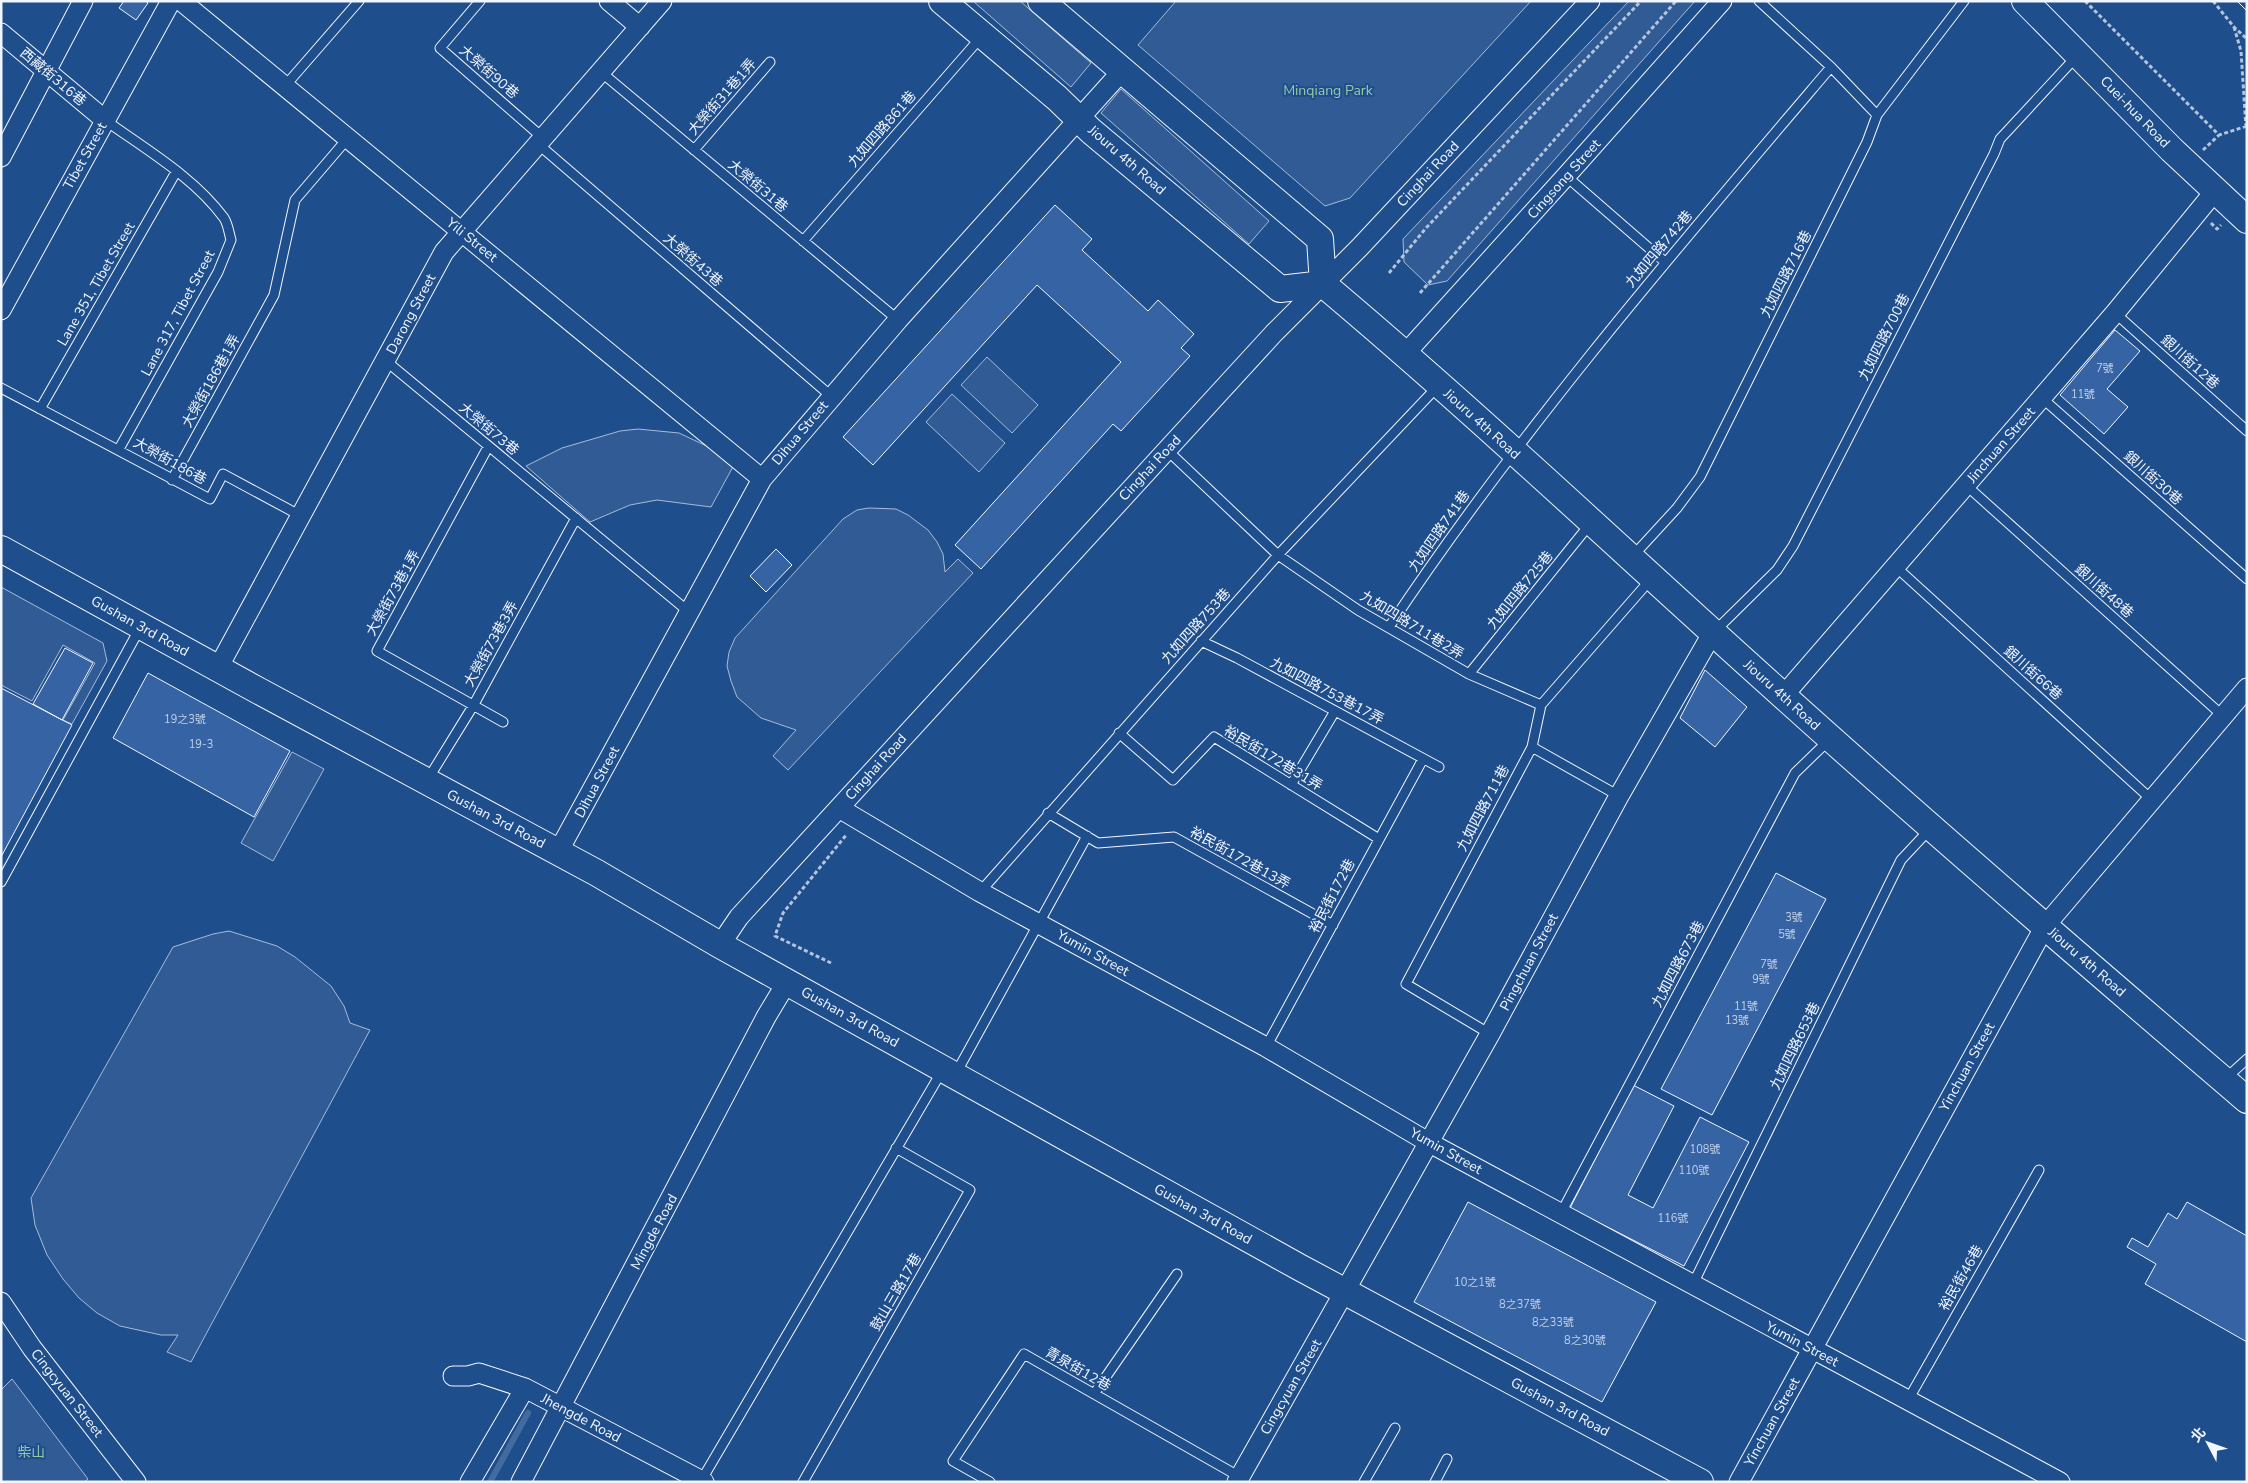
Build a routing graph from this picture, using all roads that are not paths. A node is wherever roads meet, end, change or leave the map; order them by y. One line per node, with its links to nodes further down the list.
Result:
1 (83, 1): 22 (street)
2 (170, 1): 26 (street, Tibet Street)
3 (181, 1): 24 (street, Yili Street)
4 (359, 1): 24 (lane)
5 (480, 1): 29 (lane, 大榮街90巷)
6 (609, 1): 15 (street)
7 (662, 1): 15 (street, Darong Street)
8 (942, 1): 17 (street, Jiouru 4th Road)
9 (1040, 1): 21 (street)
10 (1590, 1): 39 (street, Cinghai Road)
11 (1722, 1): 33 (street, Cingsong Street)
12 (1759, 1): 20 (lane)
13 (1964, 1): 25 (lane, 九如四路716巷)
14 (2025, 1): 18 (street, Cuei-hua Road)
15 (640, 27): 23 (street, Darong Street)
16 (1, 33): 22 (street, 西藏街316巷)
17 (982, 35): 27 (street, Jiouru 4th Road); 37 (lane, 九如四路861巷)
18 (2079, 54): 34 (street, Cuei-hua Road); 70 (lane, 九如四路700巷)
19 (770, 62): 30 (lane, 大榮街31巷1弄)
20 (1831, 67): 25 (lane); 38 (lane, 九如四路742巷)
21 (1122, 71): 27 (street, Dihua Street); 39 (street)
22 (46, 72): 26 (street, 西藏街316巷); 31 (street)
23 (601, 72): 29 (street, Darong Street); 30 (lane, 大榮街31巷)
24 (285, 86): 28 (street, Yili Street)
25 (1877, 115): 63 (lane, 九如四路716巷)
26 (105, 120): 32 (lane, Lane 317, Tibet Street); 40 (street, Tibet Street)
27 (1080, 120): 39 (street, Jiouru 4th Road); 42 (street, Dihua Street)
28 (348, 138): 36 (street, Yili Street); 56 (lane, 大榮街186巷1弄)
29 (540, 141): 36 (street, Darong Street); 47 (lane, 大榮街43巷)
30 (694, 150): 37 (lane, 大榮街31巷)
31 (1, 157)
32 (176, 172): 49 (lane, Lane 351, Tibet Street); 52 (lane, Lane 317, Tibet Street)
33 (1566, 176): 38 (lane); 43 (street, Cingsong Street)
34 (2215, 191): 35 (street, Cuei-hua Road); 41 (street, Jinchuan Street)
35 (2247, 220)
36 (461, 232): 44 (street, Darong Street); 55 (street, Yili Street)
37 (803, 241): 42 (lane, 大榮街31巷)
38 (1665, 262): 54 (lane, 九如四路742巷)
39 (1323, 284): 43 (street, Jiouru 4th Road); 53 (street, Cinghai Road)
40 (1, 310)
41 (2115, 313): 48 (street, Jinchuan Street); 50 (lane, 銀川街12巷)
42 (898, 320): 47 (street, Dihua Street)
43 (1405, 354): 45 (street, Jiouru 4th Road)
44 (386, 361): 51 (lane, 大榮街73巷); 58 (street, Darong Street)
45 (1439, 385): 54 (street, Jiouru 4th Road); 62 (lane, 九如四路753巷)
46 (1, 388): 49 (lane)
47 (831, 396): 55 (street, Dihua Street)
48 (2042, 398): 57 (street, Jinchuan Street); 66 (lane, 銀川街30巷)
49 (40, 409): 52 (lane)
50 (2247, 430)
51 (488, 447): 59 (lane, 大榮街73巷); 77 (lane, 大榮街73巷1弄)
52 (119, 449): 56 (lane, 大榮街186巷)
53 (1167, 450): 62 (lane, 九如四路711巷2弄); 90 (street, Cinghai Road)
54 (1513, 452): 60 (street, Jiouru 4th Road); 69 (lane, 九如四路741巷)
55 (762, 479): 67 (street, Dihua Street)
56 (172, 480): 58 (lane, 大榮街186巷)
57 (1967, 486): 64 (street, Jinchuan Street); 79 (lane, 銀川街48巷)
58 (301, 516): 72 (street, Darong Street)
59 (576, 518): 67 (lane, 大榮街73巷); 77 (lane, 大榮街73巷3弄)
60 (1591, 523): 63 (street, Jiouru 4th Road); 73 (lane, 九如四路725巷)
61 (1, 549): 68 (street, Gushan 3rd Road)
62 (1278, 554): 69 (lane, 九如四路711巷2弄); 71 (lane, 九如四路753巷)
63 (1632, 557): 65 (street, Jiouru 4th Road)
64 (1896, 567): 75 (street, Jinchuan Street); 89 (lane, 銀川街66巷)
65 (1653, 577): 70 (street, Jiouru 4th Road); 76 (lane, 九如四路711巷)
66 (2247, 579)
67 (689, 612): 95 (street, Dihua Street)
68 (141, 627): 72 (street, Gushan 3rd Road); 96 (lane)
69 (1389, 628): 73 (lane, 九如四路711巷2弄)
70 (1713, 632): 75 (street, Jiouru 4th Road); 88 (street, Pingchuan Street)
71 (1201, 641): 78 (lane, 九如四路753巷17弄); 81 (lane, 九如四路753巷)
72 (218, 668): 86 (street, Gushan 3rd Road)
73 (1470, 674): 76 (lane, 九如四路711巷2弄)
74 (2247, 688): 79 (street, Yinchuan Street)
75 (1783, 696): 82 (street, Jiouru 4th Road)
76 (1541, 705): 83 (lane, 九如四路711巷)
77 (473, 706): 80 (lane, 大榮街73巷1弄); 86 (lane, 大榮街73巷3弄)
78 (1335, 711): 84 (lane, 九如四路753巷17弄); 87 (lane)
79 (2223, 716): 89 (street, Yinchuan Street)
80 (503, 722)
81 (1118, 733): 87 (lane, 裕民街172巷31弄); 91 (lane, 九如四路753巷)
82 (1831, 738): 92 (street, Jiouru 4th Road); 112 (lane, 九如四路673巷)
83 (1532, 747): 88 (lane); 103 (lane, 九如四路711巷)
84 (1423, 758): 85 (lane, 九如四路753巷17弄); 94 (lane, 裕民街172巷)
85 (1439, 767)
86 (426, 781): 95 (street, Gushan 3rd Road)
87 (1291, 784): 94 (lane, 裕民街172巷31弄)
88 (1619, 796): 103 (street, Pingchuan Street)
89 (2152, 800): 100 (street, Yinchuan Street)
90 (839, 808): 97 (street, Yumin Street); 101 (street, Cinghai Road)
91 (1048, 813): 93 (lane, 裕民街172巷13弄); 97 (lane, 九如四路753巷)
92 (1932, 827): 100 (street, Jiouru 4th Road); 114 (lane, 九如四路653巷)
93 (1087, 836): 98 (lane); 99 (lane, 裕民街172巷13弄)
94 (1379, 839): 99 (lane, 裕民街172巷)
95 (558, 852): 101 (street, Gushan 3rd Road)
96 (1, 882)
97 (980, 892): 98 (street, Yumin Street)
98 (1038, 923): 104 (street, Yumin Street); 106 (lane)
99 (1333, 925): 104 (lane, 裕民街172巷)
100 (2045, 926): 107 (street, Jiouru 4th Road); 117 (street, Yinchuan Street)
101 (720, 945): 102 (street, Gushan 3rd Road)
102 (787, 982): 106 (street, Gushan 3rd Road); 122 (street, Mingde Road)
103 (1490, 1034): 109 (street, Pingchuan Street)
104 (1266, 1047): 109 (street, Yumin Street)
105 (2247, 1060): 107 (lane)
106 (949, 1072): 110 (lane); 115 (street, Gushan 3rd Road)
107 (2224, 1080): 108 (street, Jiouru 4th Road)
108 (2247, 1100)
109 (1428, 1142): 112 (street, Yumin Street); 115 (street, Pingchuan Street)
110 (896, 1148): 126 (lane); 130 (lane, 鼓山三路17巷)
111 (2039, 1170): 121 (lane, 裕民街46巷)
112 (1560, 1213): 114 (street, Yumin Street)
113 (1177, 1274): 120 (lane)
114 (1693, 1284): 117 (street, Yumin Street)
115 (1345, 1292): 125 (street, Cingcyuan Street); 134 (street, Gushan 3rd Road)
116 (1, 1302): 127 (street, Cingcyuan Street)
117 (1811, 1350): 121 (street, Yumin Street); 135 (street, Yinchuan Street)
118 (453, 1376): 119 (street, Jhengde Road)
119 (525, 1388): 122 (street, Jhengde Road); 128 (street)
120 (1094, 1394): 125 (lane, 青泉街12巷); 131 (lane, 青泉街12巷)
121 (1908, 1400): 136 (street, Yumin Street)
122 (562, 1407): 126 (street, Jhengde Road); 129 (street, Mingde Road)
123 (1395, 1428): 132 (lane)
124 (1447, 1458): 133 (lane)
125 (1238, 1480)
126 (702, 1481)
127 (136, 1482)
128 (470, 1482)
129 (522, 1482)
130 (803, 1482)
131 (990, 1482)
132 (1364, 1482)
133 (1435, 1482)
134 (1700, 1482)
135 (1739, 1482)
136 (2060, 1482)

